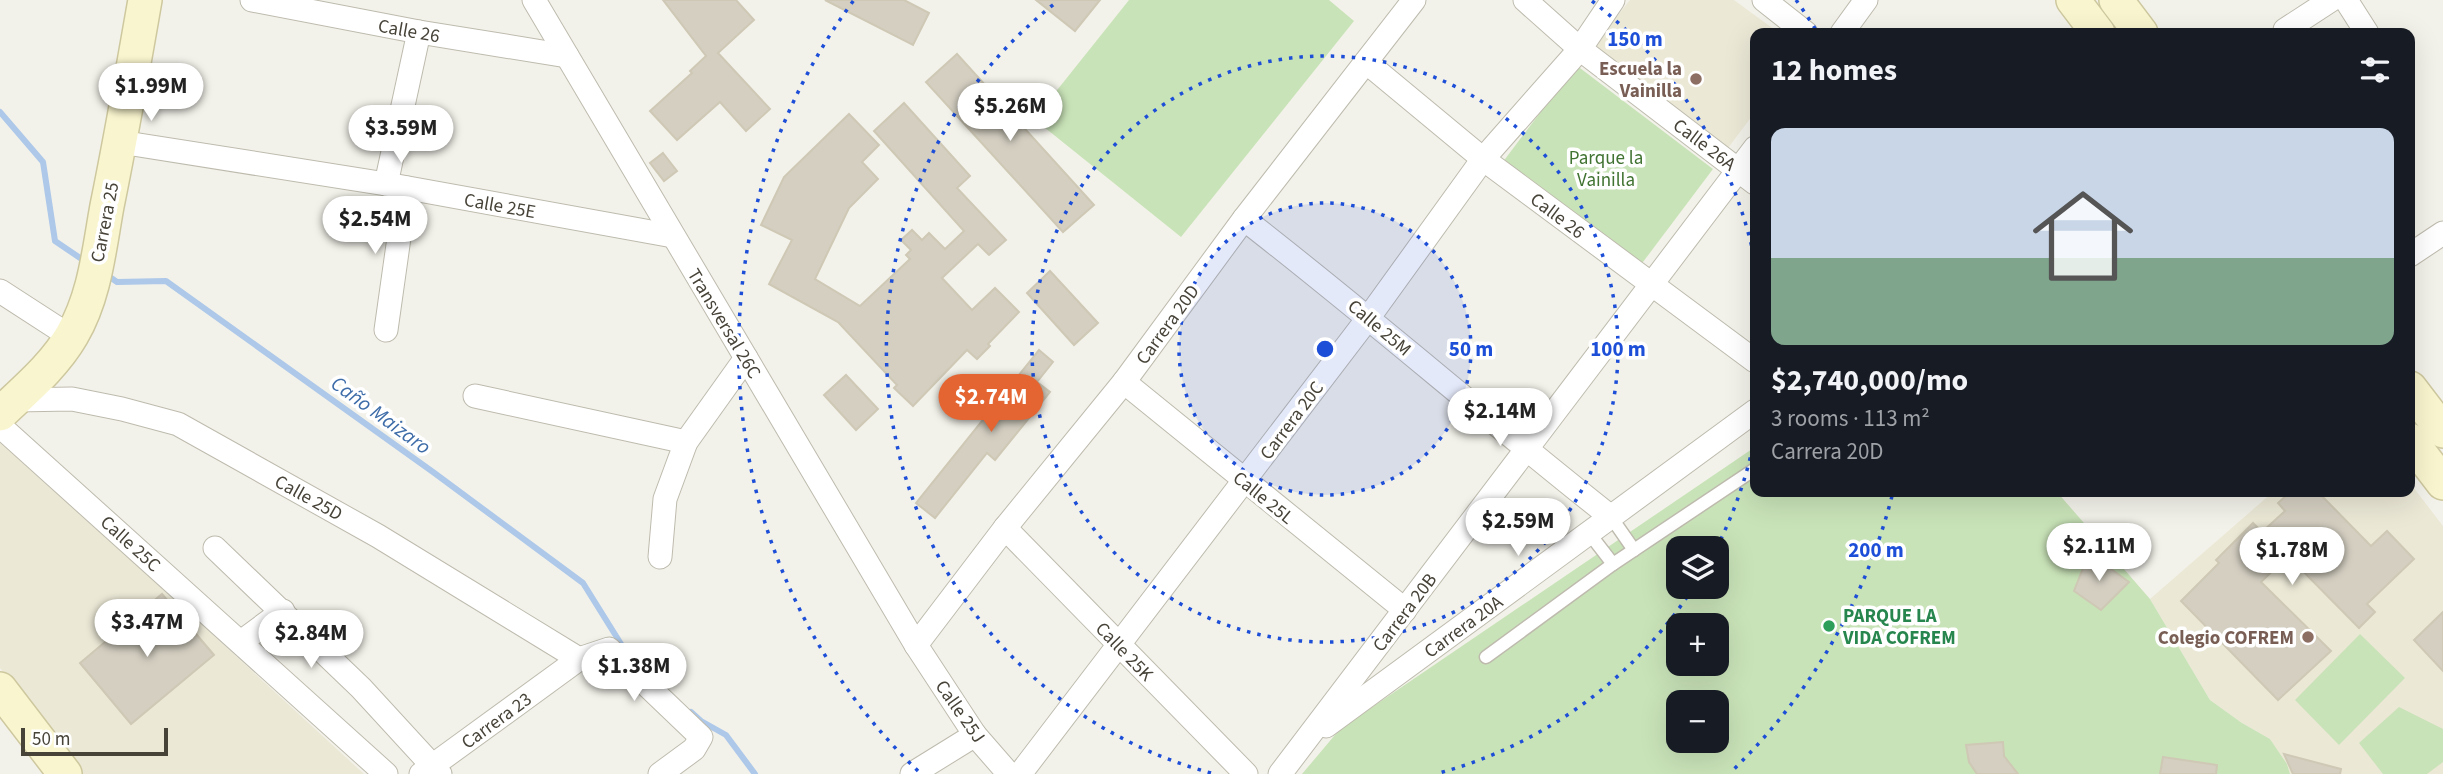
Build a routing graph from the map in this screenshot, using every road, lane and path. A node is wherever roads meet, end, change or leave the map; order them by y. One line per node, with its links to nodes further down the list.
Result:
1 (145, 0): 23 (street, Carrera 25)
2 (252, 0): 19 (street, Calle 26)
3 (534, 0): 21 (street, Transversal 26C)
4 (1414, 0): 22 (street, Carrera 20D)
5 (1525, 0): 20 (street, Calle 26A)
6 (1613, 0): 20 (street, Carrera 20C)
7 (1764, 0): 13 (street)
8 (1866, 0): 14 (street)
9 (2073, 0): 15 (street)
10 (2116, 0): 16 (street)
11 (2331, 0): 17 (street)
12 (2346, 0): 18 (street)
13 (1800, 28)
14 (1846, 28)
15 (2094, 28)
16 (2137, 28)
17 (2288, 28)
18 (2364, 28)
19 (419, 32): 21 (street, Calle 26); 26 (street)
20 (1580, 49): 24 (street, Carrera 20C); 25 (street, Calle 26A)
21 (567, 56): 29 (street, Transversal 26C)
22 (1366, 62): 24 (street, Calle 26); 27 (street, Carrera 20D)
23 (120, 142): 26 (street, Calle 25E); 35 (street, Carrera 25)
24 (1483, 159): 31 (street, Calle 26); 33 (street, Carrera 20C)
25 (1747, 176): 31 (street, Carrera 20B)
26 (396, 186): 29 (street, Calle 25E); 34 (street)
27 (1244, 219): 33 (street, Calle 25M); 38 (street, Carrera 20D)
28 (2443, 233): 30 (street)
29 (673, 236): 37 (street, Transversal 26C)
30 (2415, 252)
31 (1651, 285): 36 (street, Calle 26); 46 (street, Carrera 20B)
32 (0, 291): 35 (street)
33 (1369, 317): 46 (street, Calle 25M); 48 (street, Carrera 20C)
34 (386, 330)
35 (71, 337): 41 (street, Carrera 25)
36 (1750, 357)
37 (746, 358): 44 (street); 61 (street, Transversal 26C)
38 (1124, 382): 48 (street, Calle 25L); 51 (street, Carrera 20D)
39 (2415, 395): 43 (street)
40 (475, 396): 44 (street)
41 (5, 413): 59 (street, Calle 25C); 63 (street, Calle 25D)
42 (1750, 415): 50 (street, Carrera 20A)
43 (2443, 431)
44 (686, 442): 55 (street)
45 (2415, 447): 49 (street)
46 (1526, 450): 50 (street, Calle 25M); 57 (street, Carrera 20B)
47 (1750, 472): 54 (lane)
48 (1245, 482): 57 (street, Calle 25L); 60 (street, Carrera 20C)
49 (2443, 483)
50 (1611, 517): 52 (street, Carrera 20A); 54 (lane)
51 (1005, 528): 60 (street, Calle 25K); 61 (street, Carrera 20D)
52 (1588, 533): 56 (lane); 66 (street, Carrera 20A)
53 (215, 548): 58 (street)
54 (1634, 550): 56 (lane)
55 (660, 557)
56 (1613, 564): 62 (lane)
57 (1405, 610): 66 (street, Carrera 20B)
58 (283, 611): 59 (street); 67 (street)
59 (241, 642): 69 (street, Calle 25C)
60 (1118, 643): 73 (street, Carrera 20C); 74 (street, Calle 25K)
61 (916, 645): 65 (street, Calle 25J)
62 (1486, 657)
63 (579, 659): 67 (street, Carrera 23); 70 (street, Carrera 23)
64 (0, 689): 68 (street)
65 (975, 735): 71 (street); 72 (street, Calle 25J)
66 (1306, 741): 75 (street, Carrera 20B)
67 (431, 771)
68 (65, 774)
69 (386, 774)
70 (660, 774)
71 (912, 774)
72 (1009, 774)
73 (1020, 774)
74 (1246, 774)
75 (1280, 774)

